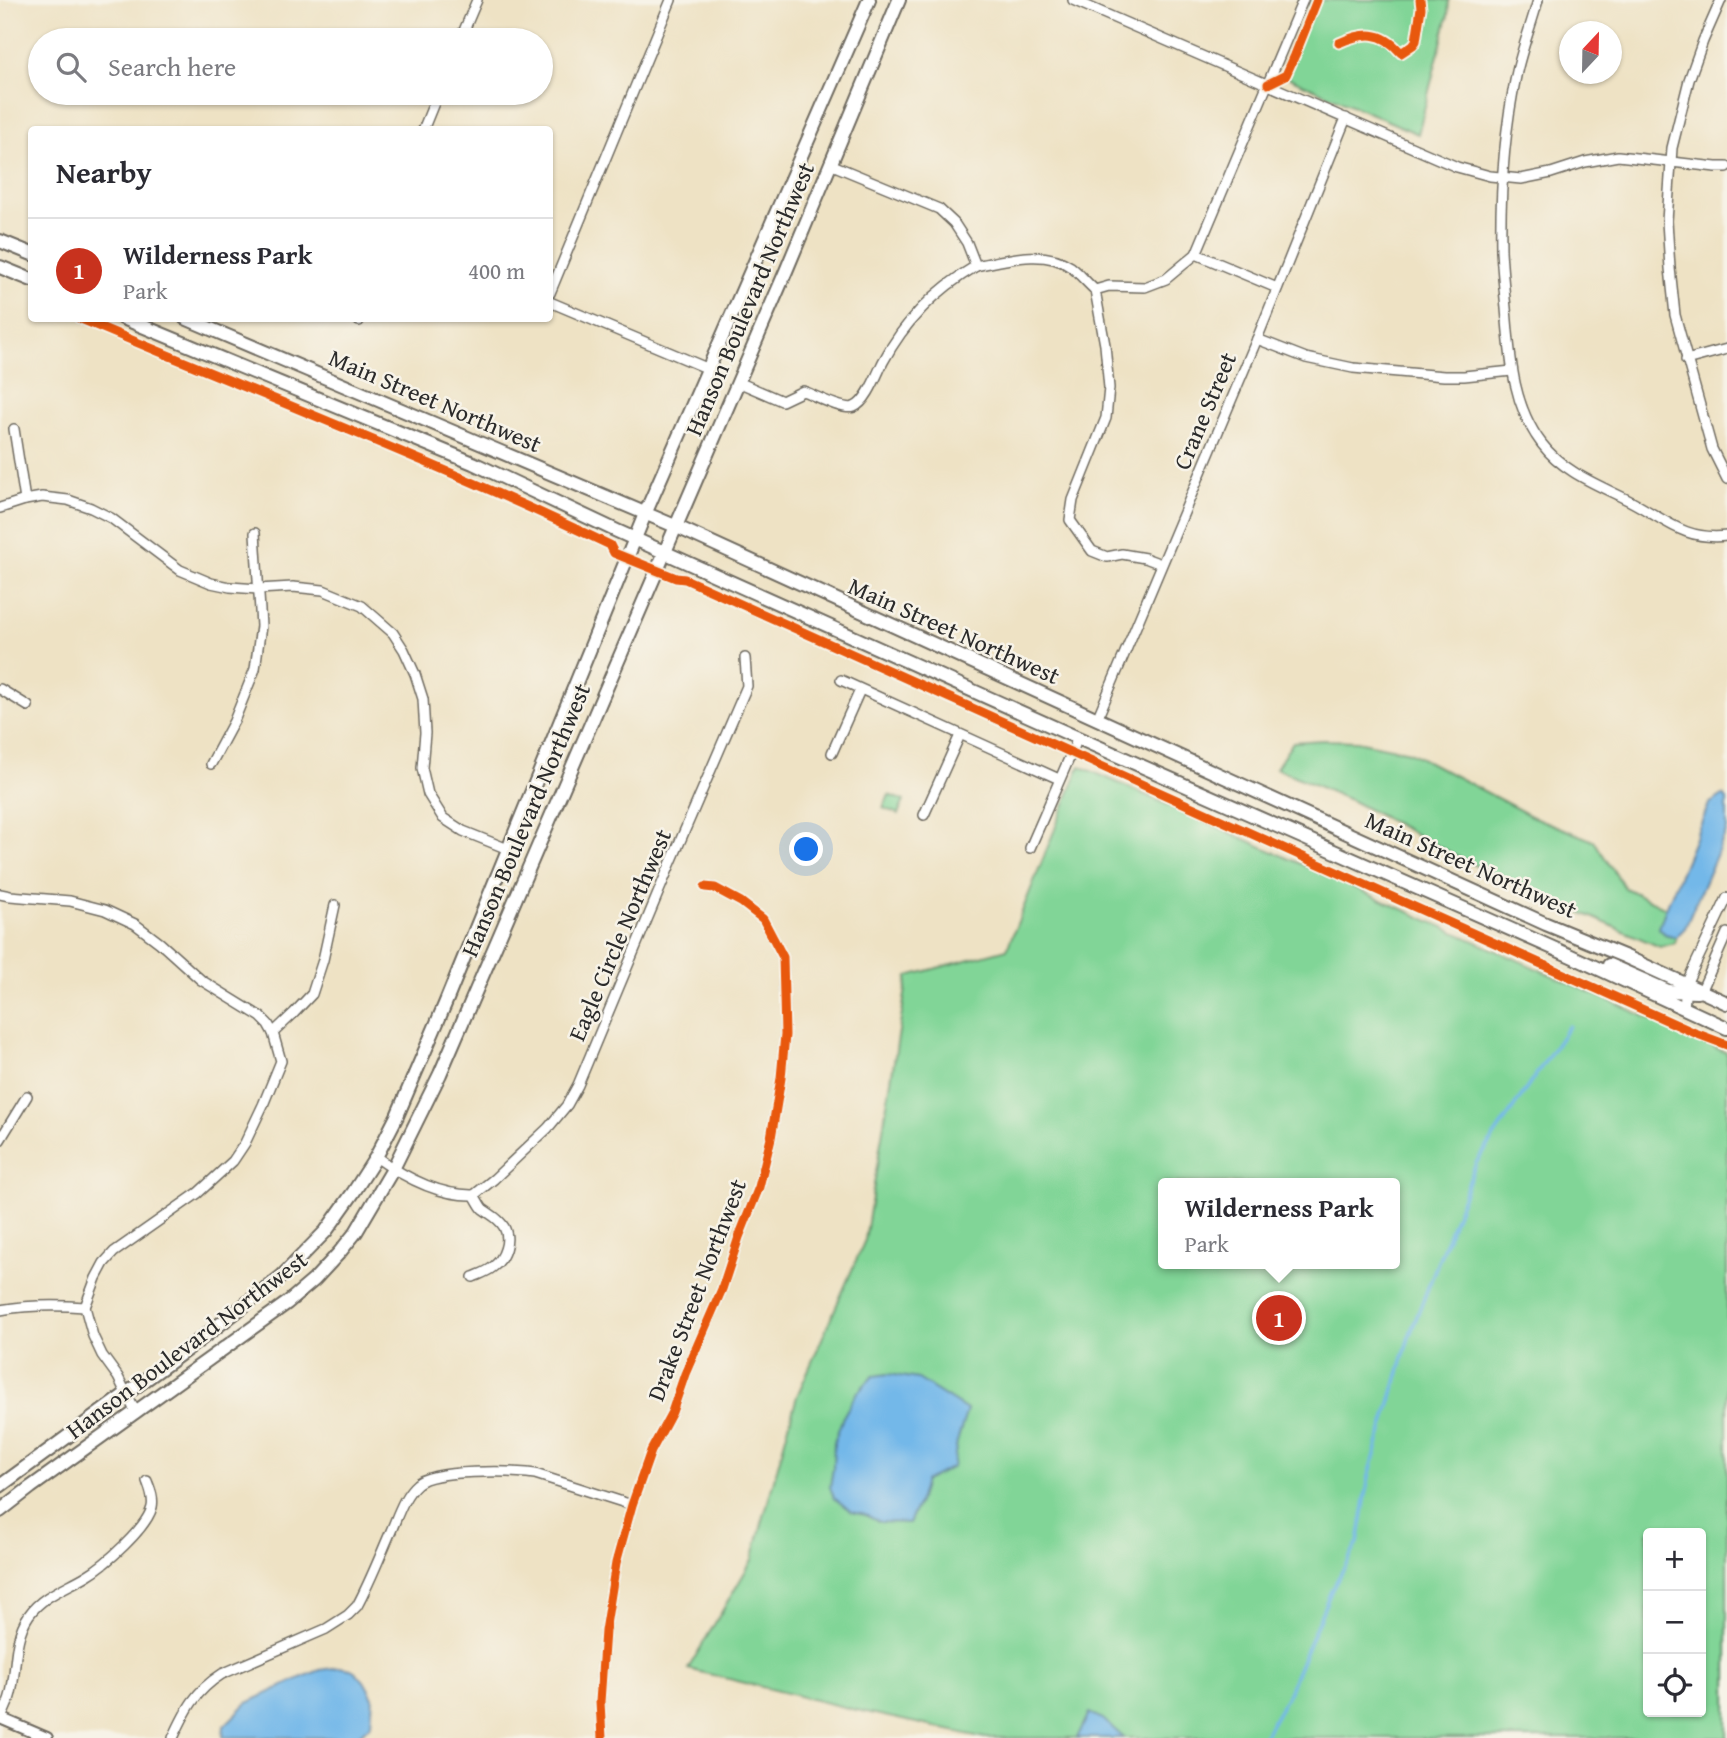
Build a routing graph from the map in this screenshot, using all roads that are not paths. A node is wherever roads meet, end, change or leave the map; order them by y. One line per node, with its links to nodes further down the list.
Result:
1 (477, 0): 10 (street)
2 (671, 0): 25 (street)
3 (869, 0): 34 (main road, Hanson Boulevard Northwest)
4 (899, 0): 16 (main road, Hanson Boulevard Northwest)
5 (1073, 0): 9 (street)
6 (1303, 0): 11 (street)
7 (1538, 0): 18 (street)
8 (1721, 0): 15 (street)
9 (1089, 3): 11 (street)
10 (465, 28)
11 (1268, 84): 13 (street); 21 (street)
12 (433, 105): 14 (street)
13 (1346, 118): 18 (street); 26 (street, Crane Street)
14 (425, 126)
15 (1672, 163): 17 (street); 18 (street); 33 (street)
16 (830, 164): 22 (street); 36 (main road, Hanson Boulevard Northwest)
17 (1727, 167)
18 (1503, 178): 35 (street)
19 (0, 241): 20 (main road)
20 (28, 252)
21 (1196, 254): 26 (street); 27 (street)
22 (976, 266): 27 (street); 36 (street)
23 (0, 267): 24 (main road)
24 (28, 278)
25 (553, 286)
26 (1277, 288): 31 (street, Crane Street)
27 (1095, 290): 47 (street)
28 (553, 303): 34 (street)
29 (133, 322): 45 (main road, Main Street Northwest)
30 (194, 322): 41 (main road, Main Street Northwest)
31 (1256, 339): 35 (street); 47 (street, Crane Street)
32 (1727, 349): 33 (street)
33 (1686, 360): 38 (street)
34 (709, 369): 41 (main road, Hanson Boulevard Northwest)
35 (1512, 372): 44 (street)
36 (738, 382): 42 (main road, Hanson Boulevard Northwest)
37 (14, 429): 39 (street)
38 (1727, 479)
39 (26, 499): 40 (street); 48 (street)
40 (0, 508)
41 (645, 514): 42 (main road, Main Street Northwest); 45 (main road, Hanson Boulevard Northwest)
42 (675, 526): 46 (main road, Hanson Boulevard Northwest); 54 (main road, Main Street Northwest)
43 (255, 533): 48 (street)
44 (1727, 536)
45 (635, 538): 46 (main road, Main Street Northwest); 62 (main road, Hanson Boulevard Northwest)
46 (665, 551): 56 (main road, Main Street Northwest); 78 (main road, Hanson Boulevard Northwest)
47 (1161, 564): 54 (street, Crane Street)
48 (258, 589): 58 (street); 62 (street)
49 (745, 658): 79 (street, Eagle Circle Northwest)
50 (841, 680): 52 (street)
51 (0, 689): 53 (street)
52 (860, 690): 55 (street); 57 (street)
53 (27, 706)
54 (1097, 719): 69 (main road, Main Street Northwest)
55 (960, 735): 59 (street); 60 (street)
56 (1078, 738): 59 (street); 68 (main road, Main Street Northwest)
57 (832, 753)
58 (211, 764)
59 (1059, 779): 61 (street)
60 (924, 815)
61 (1030, 848)
62 (508, 849): 77 (main road, Hanson Boulevard Northwest)
63 (705, 887): 87 (street, Drake Street Northwest)
64 (0, 894): 74 (street)
65 (1727, 898): 69 (street)
66 (335, 905): 74 (street)
67 (1727, 933): 70 (street)
68 (1571, 957): 69 (main road, Main Street Northwest); 72 (main road, Main Street Northwest)
69 (1686, 988): 70 (main road, Main Street Northwest); 72 (street)
70 (1701, 992): 71 (main road, Main Street Northwest)
71 (1727, 1003)
72 (1684, 1009): 73 (main road, Main Street Northwest)
73 (1727, 1028)
74 (273, 1032): 81 (street)
75 (27, 1096): 76 (street)
76 (0, 1140)
77 (376, 1157): 78 (street); 83 (main road, Hanson Boulevard Northwest)
78 (393, 1170): 79 (street); 84 (main road, Hanson Boulevard Northwest)
79 (474, 1195): 80 (street)
80 (473, 1277)
81 (85, 1307): 82 (street); 83 (street)
82 (0, 1310)
83 (125, 1393): 84 (street); 86 (main road, Hanson Boulevard Northwest)
84 (136, 1413): 88 (main road, Hanson Boulevard Northwest)
85 (147, 1481): 89 (street)
86 (0, 1486)
87 (632, 1505): 91 (street); 92 (street, Drake Street Northwest)
88 (0, 1511)
89 (1, 1718): 90 (street)
90 (47, 1738)
91 (173, 1738)
92 (602, 1738)

